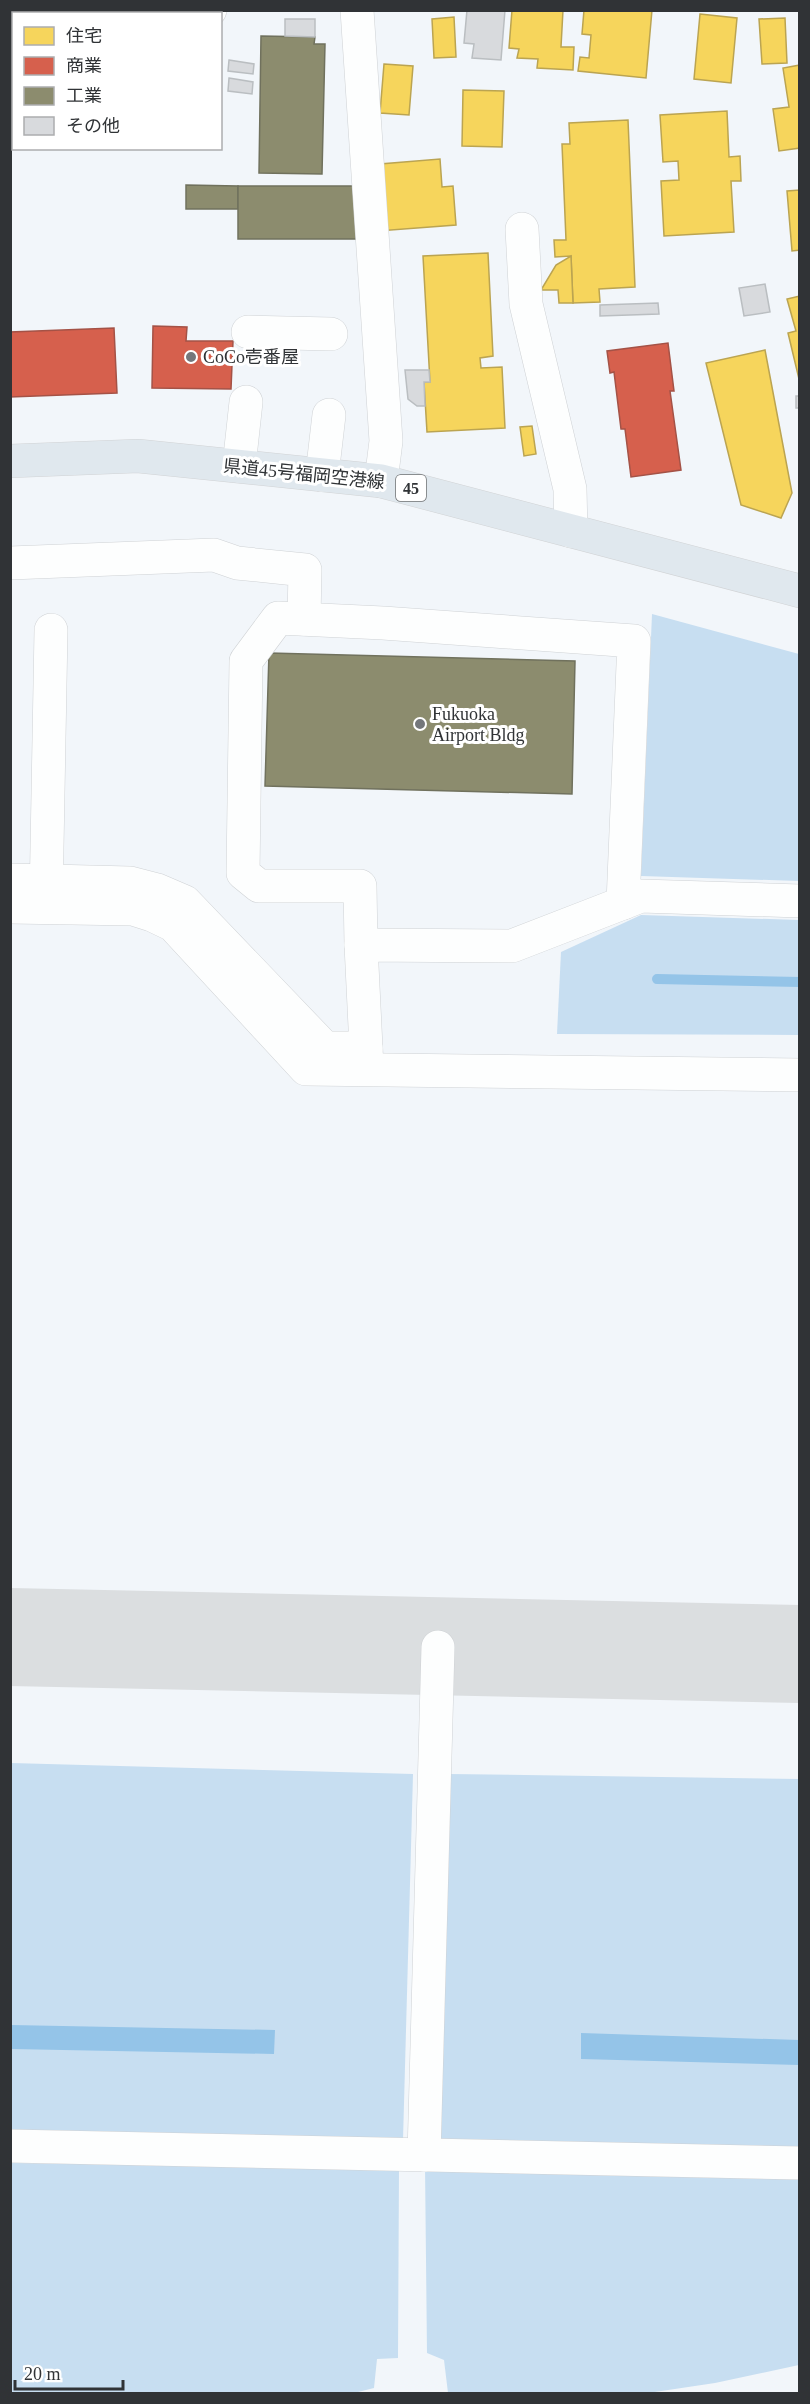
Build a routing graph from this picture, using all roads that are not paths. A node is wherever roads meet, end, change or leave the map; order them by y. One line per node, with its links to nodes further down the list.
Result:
1 (357, 10): 10 (street)
2 (522, 229): 11 (street)
3 (248, 332): 4 (street)
4 (331, 334)
5 (246, 402): 8 (street)
6 (329, 415): 9 (street)
7 (10, 461): 8 (main road, 県道45号福岡空港線 / 45)
8 (239, 466): 9 (main road, 県道45号福岡空港線 / 45)
9 (322, 475): 10 (main road, 県道45号福岡空港線 / 45)
10 (381, 481): 11 (main road, 県道45号福岡空港線 / 45)
11 (571, 531): 15 (main road, 県道45号福岡空港線 / 45)
12 (10, 563): 13 (street)
13 (237, 563): 14 (street); 16 (street)
14 (10, 576)
15 (800, 591)
16 (304, 620): 21 (street); 23 (street)
17 (51, 630): 19 (street)
18 (10, 880): 19 (street)
19 (46, 895): 22 (street); 25 (street)
20 (800, 901): 21 (street)
21 (623, 903): 23 (street)
22 (10, 907)
23 (361, 945): 25 (street)
24 (800, 1052): 25 (street)
25 (366, 1059): 26 (street)
26 (800, 1075)
27 (438, 1647): 29 (street)
28 (10, 2146): 29 (street)
29 (424, 2155): 30 (street)
30 (800, 2163)

